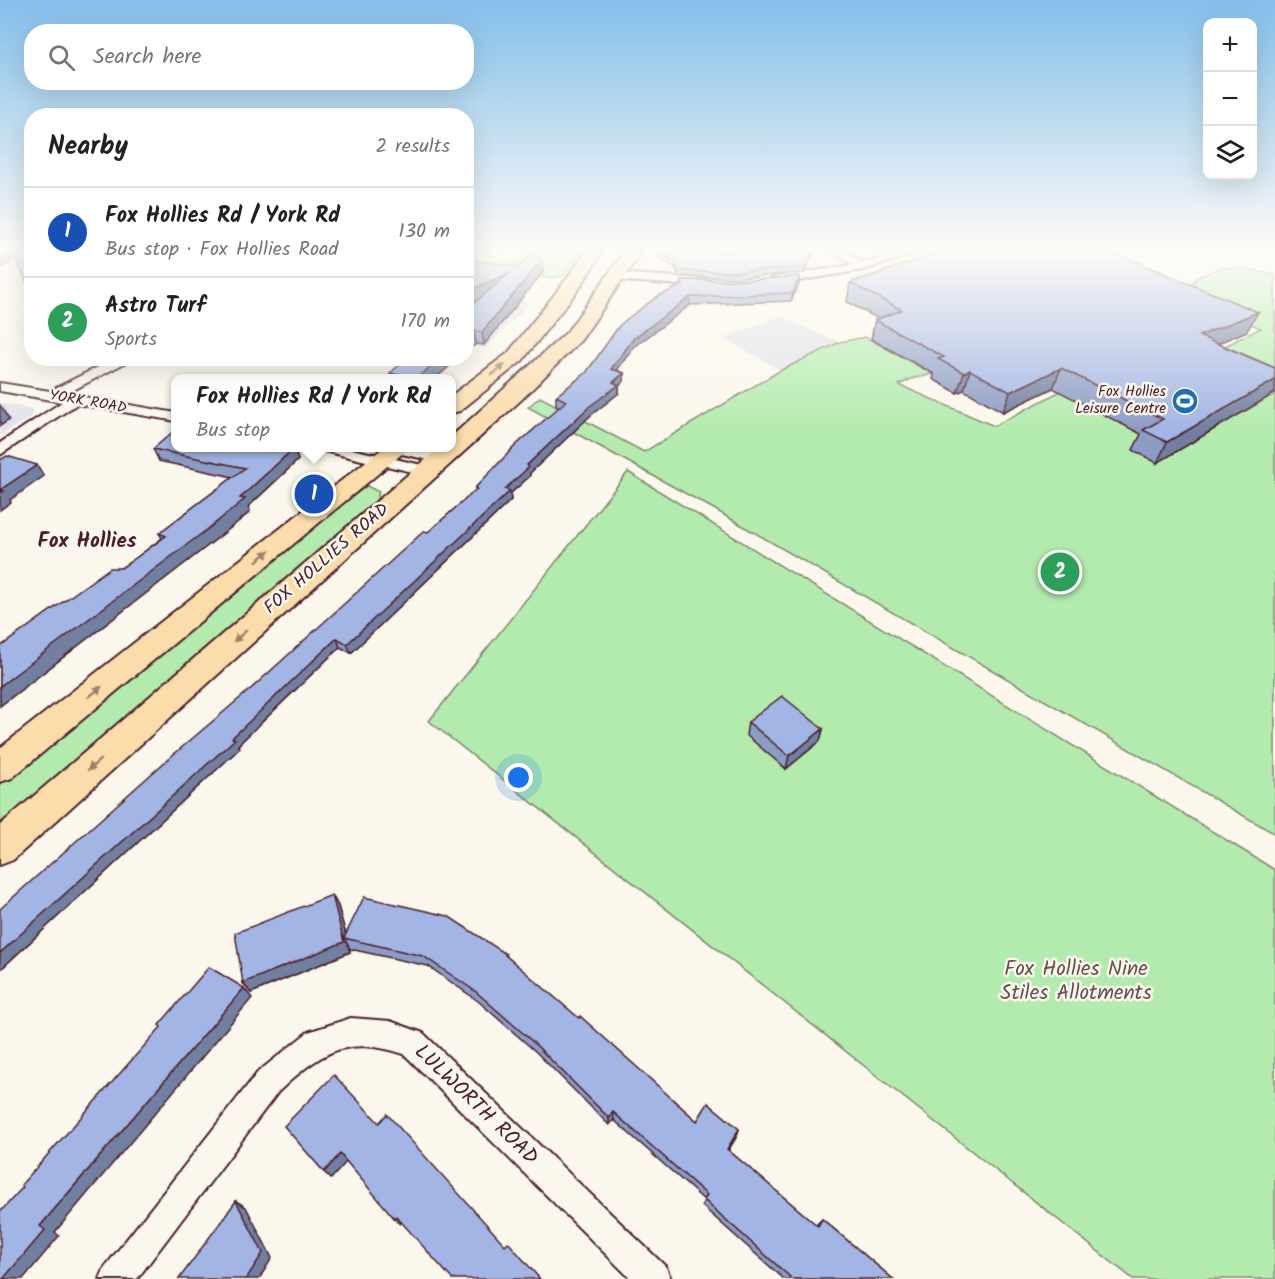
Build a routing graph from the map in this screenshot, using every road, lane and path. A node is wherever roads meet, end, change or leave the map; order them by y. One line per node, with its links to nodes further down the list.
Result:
1 (550, 311): 7 (main road, one-way to 1)
2 (593, 311): 9 (main road, FOX HOLLIES ROAD)
3 (110, 366): 5 (street)
4 (0, 387): 5 (street, YORK ROAD)
5 (52, 396): 6 (street, YORK ROAD)
6 (74, 400): 8 (street, YORK ROAD); 10 (street)
7 (456, 403)
8 (171, 416)
9 (456, 445)
10 (0, 450)
11 (391, 452): 15 (main road, one-way to 11)
12 (395, 452): 14 (street)
13 (449, 452): 14 (main road, FOX HOLLIES ROAD)
14 (436, 464): 16 (main road, FOX HOLLIES ROAD, one-way to 16)
15 (0, 768)
16 (0, 848)
17 (117, 1279): 18 (street, LULWORTH ROAD)
18 (654, 1279)

